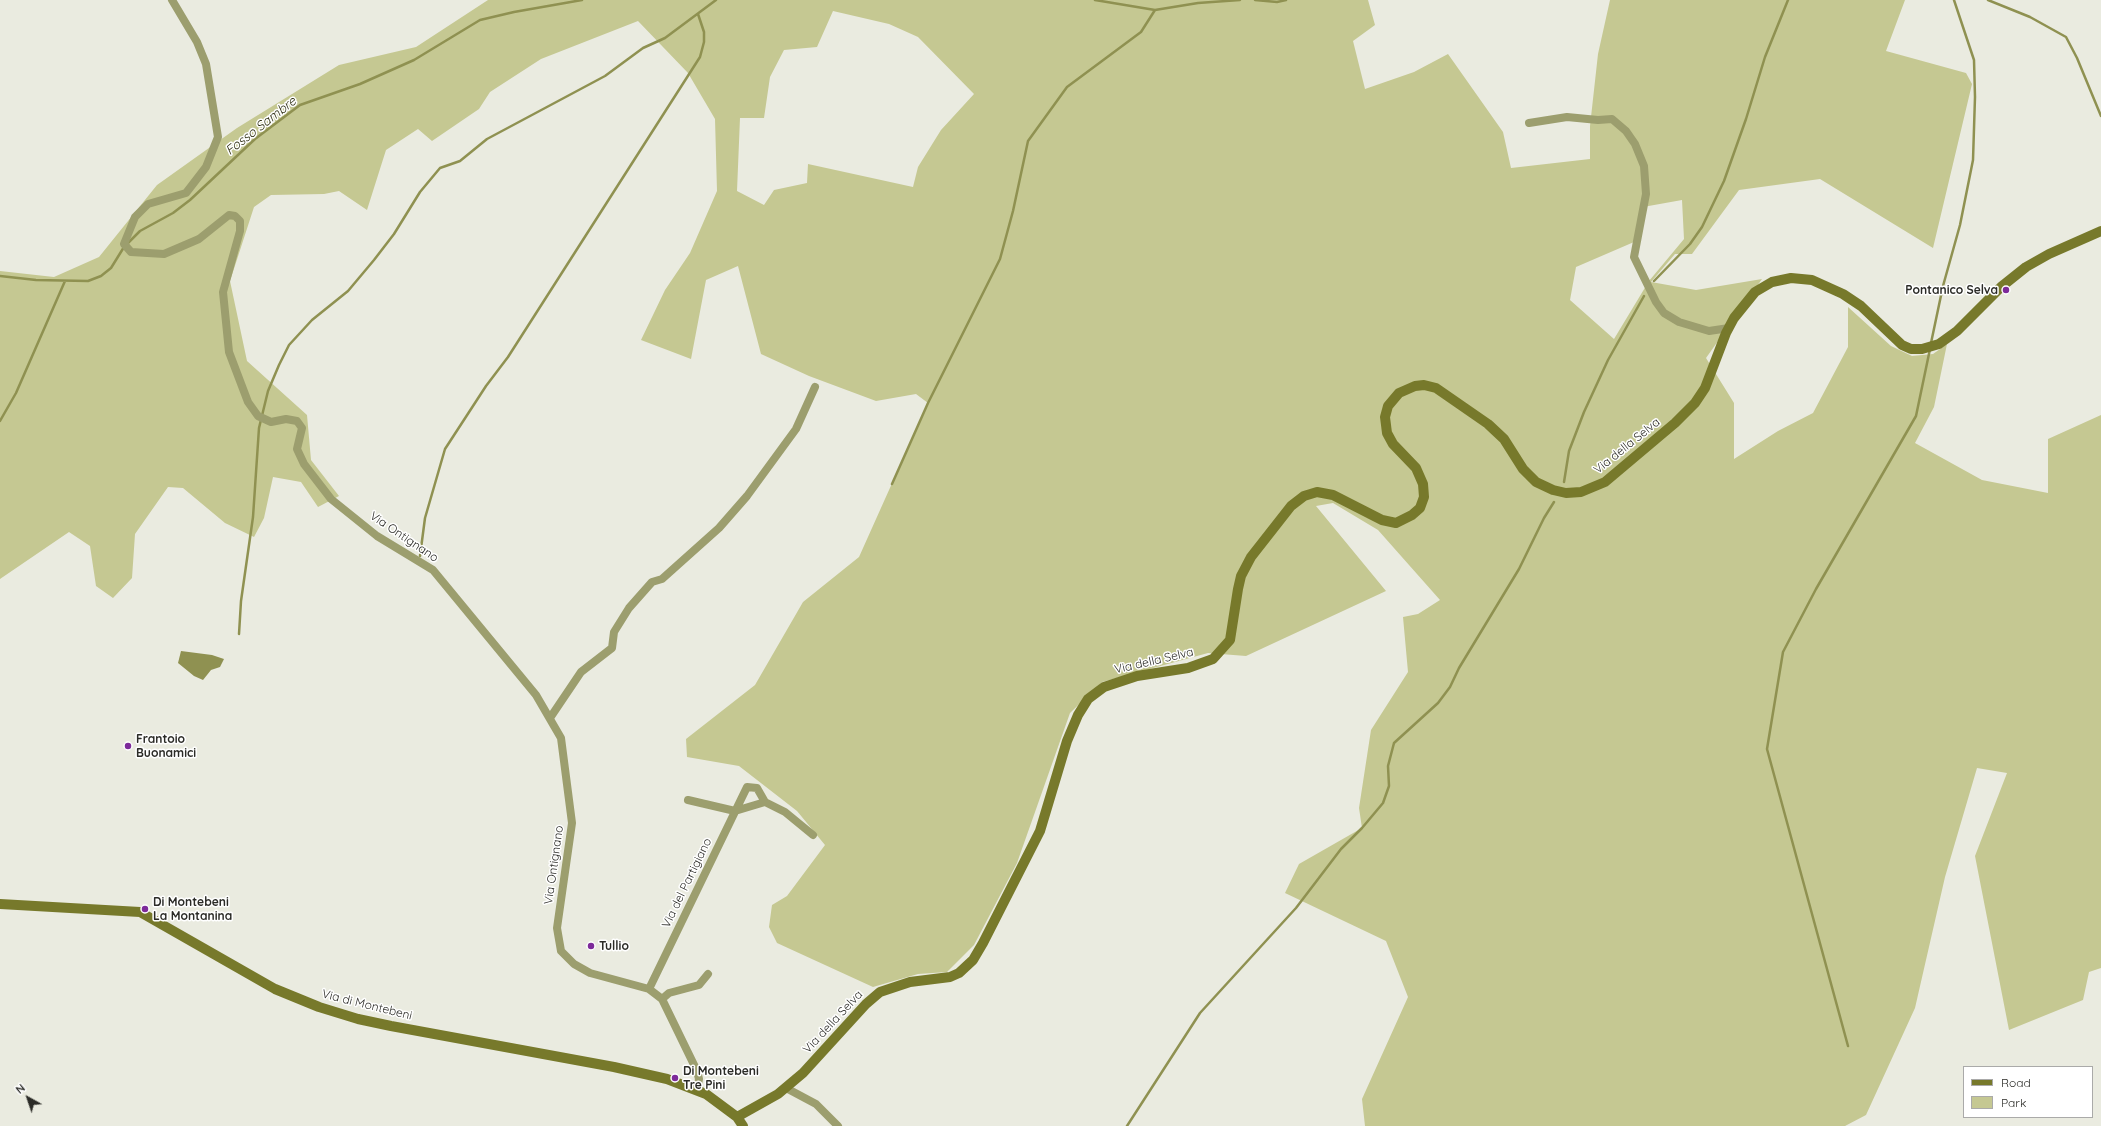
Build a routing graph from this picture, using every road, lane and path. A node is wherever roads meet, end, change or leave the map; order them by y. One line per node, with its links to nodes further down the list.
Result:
1 (172, 0): 6 (street, Via Ontignano)
2 (1529, 123): 4 (street)
3 (2101, 231): 4 (street, Via della Selva)
4 (1729, 328): 15 (street, Via della Selva)
5 (815, 387): 6 (street)
6 (550, 718): 13 (street, Via Ontignano)
7 (688, 800): 9 (street)
8 (765, 802): 9 (street); 9 (street, Via del Partigiano); 10 (street)
9 (735, 811): 13 (street, Via del Partigiano)
10 (813, 835)
11 (0, 904): 16 (street, Via di Montebeni)
12 (708, 974): 14 (street)
13 (649, 989): 14 (street, Via Ontignano)
14 (662, 999): 16 (street, Via Ontignano)
15 (786, 1088): 17 (street, Via della Selva); 19 (street)
16 (697, 1090): 17 (street, Via di Montebeni)
17 (736, 1117): 18 (street, Via di Montebeni)
18 (743, 1126)
19 (838, 1126)

